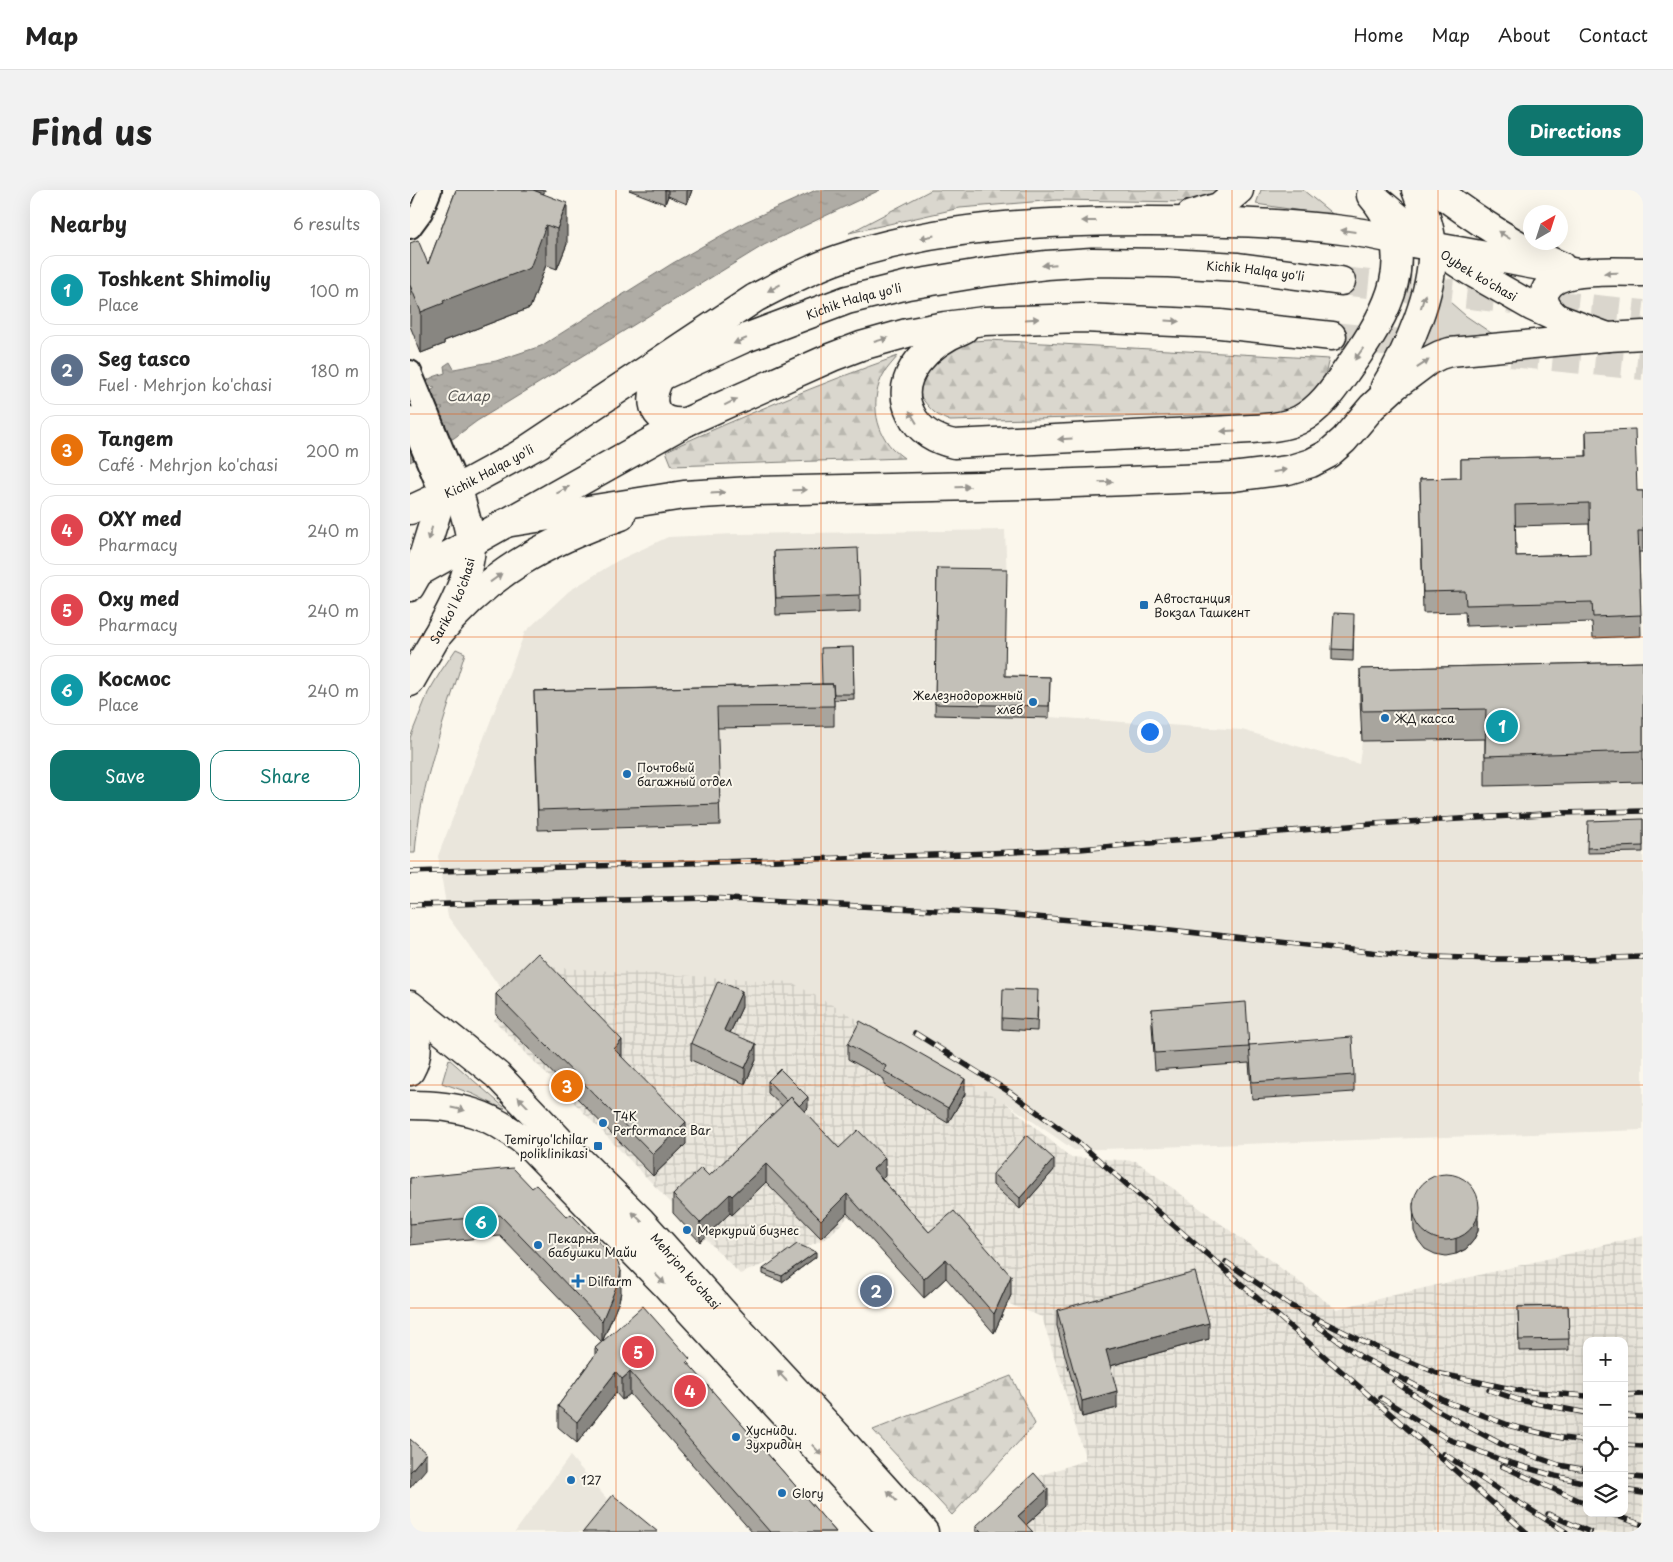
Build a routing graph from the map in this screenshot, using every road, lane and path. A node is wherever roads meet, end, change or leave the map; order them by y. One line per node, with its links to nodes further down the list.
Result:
1 (430, 190): 7 (street)
2 (1240, 190): 6 (main road)
3 (1416, 190): 9 (main road)
4 (1436, 190): 11 (main road, one-way to 4)
5 (1368, 192): 8 (main road); 9 (main road, Oybek ko'chasi)
6 (1137, 221): 8 (main road, one-way to 6); 24 (main road, one-way to 24)
7 (410, 227)
8 (1396, 240): 9 (main road); 14 (main road, one-way to 14)
9 (1432, 246): 11 (main road); 13 (main road, Oybek ko'chasi); 20 (main road, one-way to 9)
10 (1643, 272): 11 (main road, one-way to 11)
11 (1578, 273): 13 (main road)
12 (1341, 281): 19 (main road, Kichik Halqa yo'li, one-way to 19)
13 (1557, 318): 17 (main road, Oybek ko'chasi)
14 (984, 321): 16 (main road, one-way to 16); 22 (main road, one-way to 14)
15 (1643, 335): 17 (main road)
16 (1332, 336)
17 (1608, 337): 20 (main road, one-way to 17)
18 (410, 372): 23 (street)
19 (661, 376): 22 (main road); 24 (main road, Kichik Halqa yo'li)
20 (1372, 407): 26 (main road, one-way to 20)
21 (410, 418): 23 (street)
22 (686, 422): 28 (main road, one-way to 22)
23 (432, 450): 25 (street)
24 (522, 453): 25 (main road, Kichik Halqa yo'li)
25 (450, 492): 27 (main road, Kichik Halqa yo'li); 29 (main road); 30 (main road, one-way to 30)
26 (684, 495): 28 (main road); 31 (main road, one-way to 26)
27 (410, 510)
28 (505, 523): 29 (main road)
29 (471, 542): 30 (main road); 31 (main road, Sariko'l ko'chasi)
30 (413, 579)
31 (436, 637): 32 (main road, Sariko'l ko'chasi)
32 (410, 682)
33 (410, 1005): 38 (main road, Mehrjon ko'chasi, one-way to 33)
34 (410, 1012): 35 (main road)
35 (410, 1071)
36 (410, 1105): 37 (main road, Mehrjon ko'chasi, one-way to 37)
37 (893, 1532)
38 (924, 1532)

